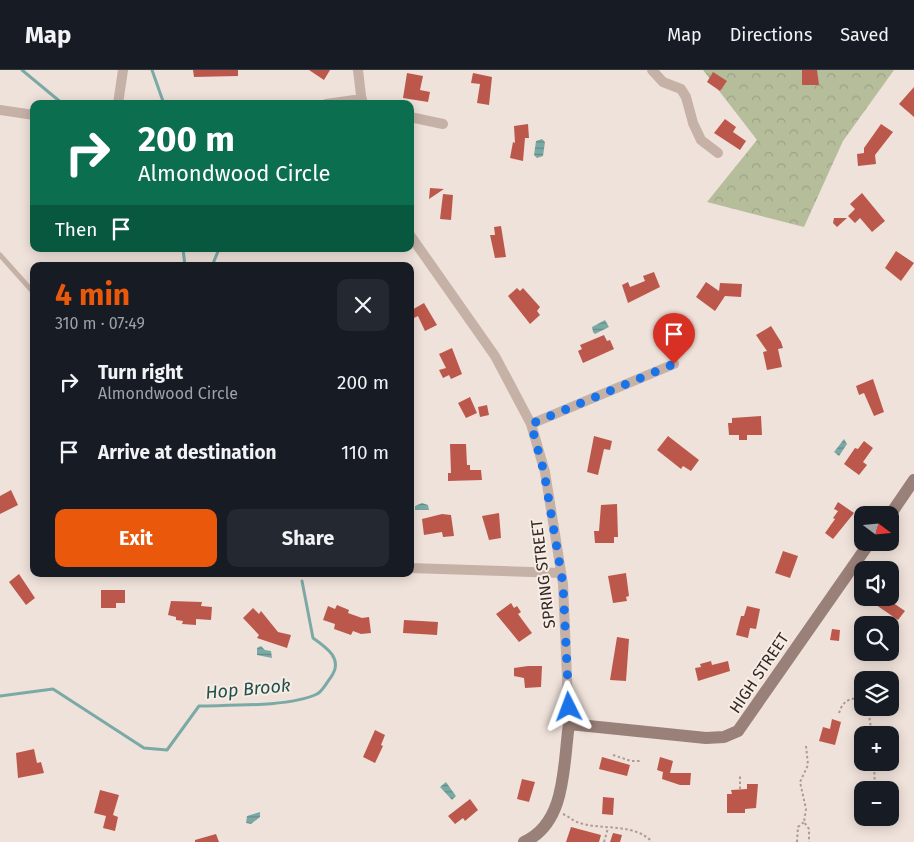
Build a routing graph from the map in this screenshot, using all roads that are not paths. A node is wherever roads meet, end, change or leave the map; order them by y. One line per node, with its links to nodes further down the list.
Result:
1 (124, 70): 4 (street)
2 (358, 70): 5 (street)
3 (652, 70): 10 (street)
4 (119, 100)
5 (362, 100)
6 (0, 110): 7 (street)
7 (30, 114)
8 (414, 118): 9 (street)
9 (443, 124)
10 (718, 153)
11 (414, 240): 15 (street, SPRING STREET)
12 (0, 255): 13 (lane)
13 (30, 289)
14 (674, 364): 15 (street)
15 (531, 424): 20 (street, SPRING STREET)
16 (914, 480): 17 (street)
17 (896, 506)
18 (864, 551): 21 (street, HIGH STREET)
19 (414, 568): 20 (street)
20 (561, 572): 21 (street, SPRING STREET)
21 (568, 724): 22 (street, SPRING STREET)
22 (524, 842)

